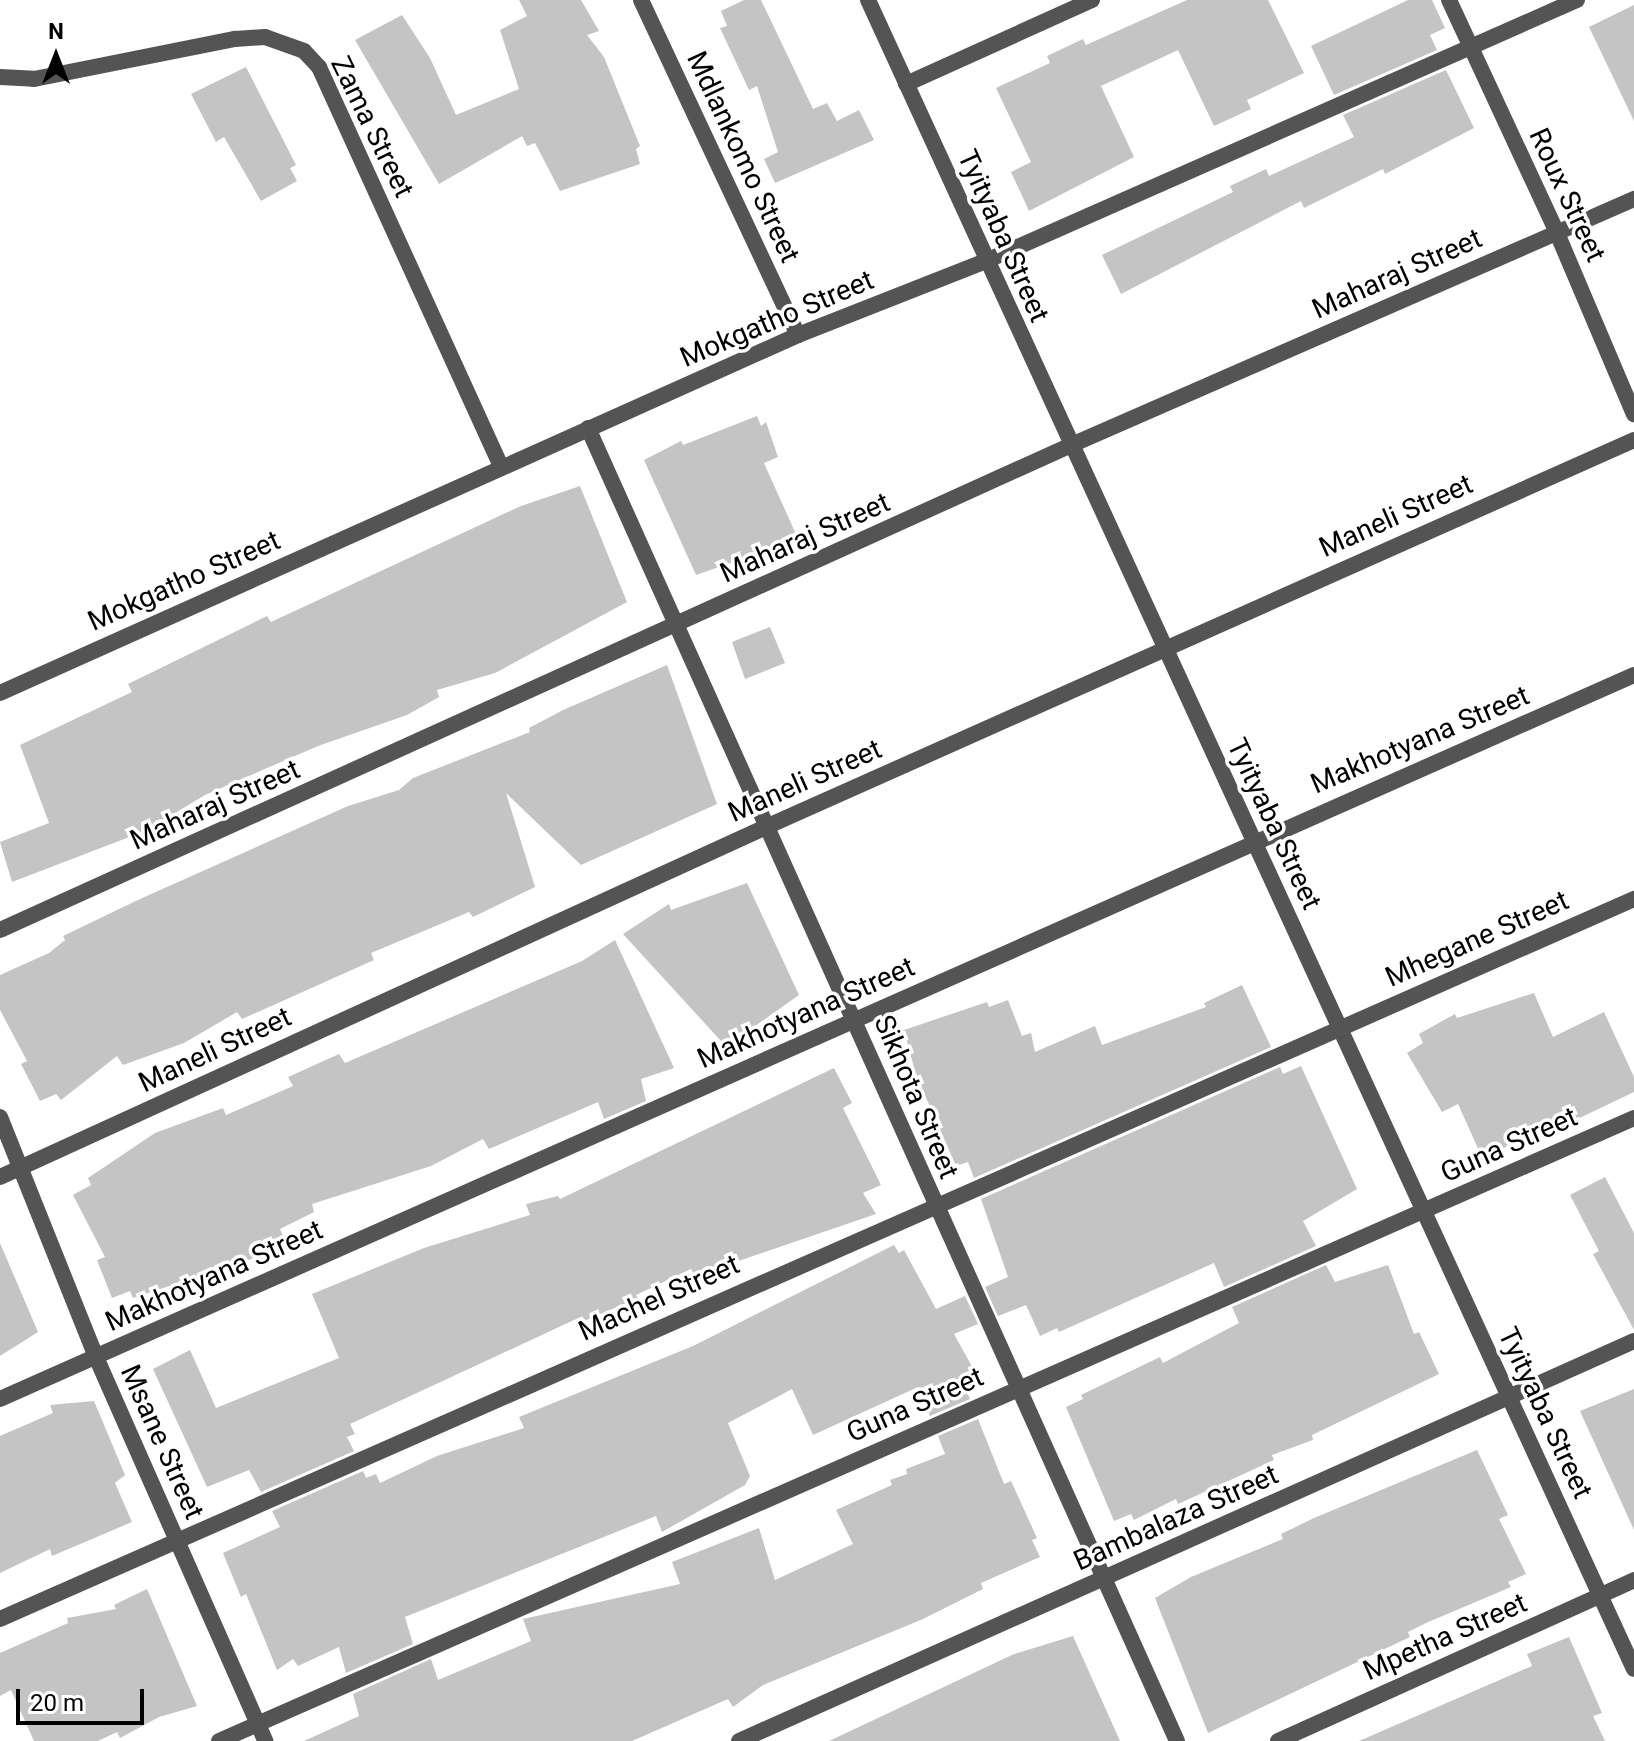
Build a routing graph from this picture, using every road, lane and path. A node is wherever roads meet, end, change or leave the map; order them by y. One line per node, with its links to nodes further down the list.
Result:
1 (641, 0): 12 (street, Mdlankomo Street)
2 (868, 0): 8 (street, Tyityaba Street)
3 (1092, 0): 8 (street)
4 (1449, 0): 6 (street, Roux Street)
5 (1577, 0): 6 (street, Mokgatho Street)
6 (1470, 47): 10 (street, Roux Street); 11 (street, Mokgatho Street)
7 (0, 77): 17 (street, Zama Street)
8 (906, 84): 11 (street, Tyityaba Street)
9 (1634, 199): 10 (street, Maharaj Street)
10 (1557, 233): 13 (street, Roux Street); 16 (street, Maharaj Street)
11 (986, 261): 12 (street, Mokgatho Street); 16 (street, Tyityaba Street)
12 (798, 335): 14 (street, Mokgatho Street)
13 (1634, 414)
14 (588, 428): 17 (street, Mokgatho Street); 18 (street, Sikhota Street)
15 (1634, 440): 19 (street, Maneli Street)
16 (1069, 446): 18 (street, Maharaj Street); 19 (street, Tyityaba Street)
17 (501, 466): 21 (street, Mokgatho Street)
18 (676, 625): 22 (street, Sikhota Street); 25 (street, Maharaj Street)
19 (1165, 648): 22 (street, Maneli Street); 23 (street, Tyityaba Street)
20 (1634, 675): 23 (street, Makhotyana Street)
21 (0, 693)
22 (768, 826): 26 (street, Sikhota Street); 30 (street, Maneli Street)
23 (1253, 841): 26 (street, Makhotyana Street); 27 (street, Tyityaba Street)
24 (1634, 899): 27 (street, Mhegane Street)
25 (0, 930)
26 (855, 1019): 32 (street, Sikhota Street); 35 (street, Makhotyana Street)
27 (1341, 1027): 32 (street, Machel Street); 33 (street, Tyityaba Street)
28 (0, 1117): 30 (street, Msane Street)
29 (1634, 1118): 33 (street, Guna Street)
30 (21, 1168): 31 (street, Maneli Street); 35 (street, Msane Street)
31 (0, 1177)
32 (934, 1204): 36 (street, Sikhota Street); 39 (street, Machel Street)
33 (1424, 1210): 36 (street, Guna Street); 37 (street, Tyityaba Street)
34 (1634, 1341): 37 (street, Bambalaza Street)
35 (96, 1357): 38 (street, Makhotyana Street); 39 (street, Msane Street)
36 (1016, 1388): 40 (street, Sikhota Street); 45 (street, Guna Street)
37 (1509, 1396): 40 (street, Bambalaza Street); 42 (street, Tyityaba Street)
38 (0, 1399)
39 (177, 1541): 43 (street, Machel Street); 45 (street, Msane Street)
40 (1106, 1578): 48 (street, Bambalaza Street); 49 (street, Sikhota Street)
41 (1634, 1580): 42 (street, Mpetha Street)
42 (1600, 1595): 44 (street, Tyityaba Street); 50 (street, Mpetha Street)
43 (0, 1619)
44 (1634, 1669)
45 (257, 1724): 46 (street, Guna Street); 47 (street, Msane Street)
46 (219, 1741)
47 (265, 1741)
48 (739, 1741)
49 (1177, 1741)
50 (1278, 1741)

